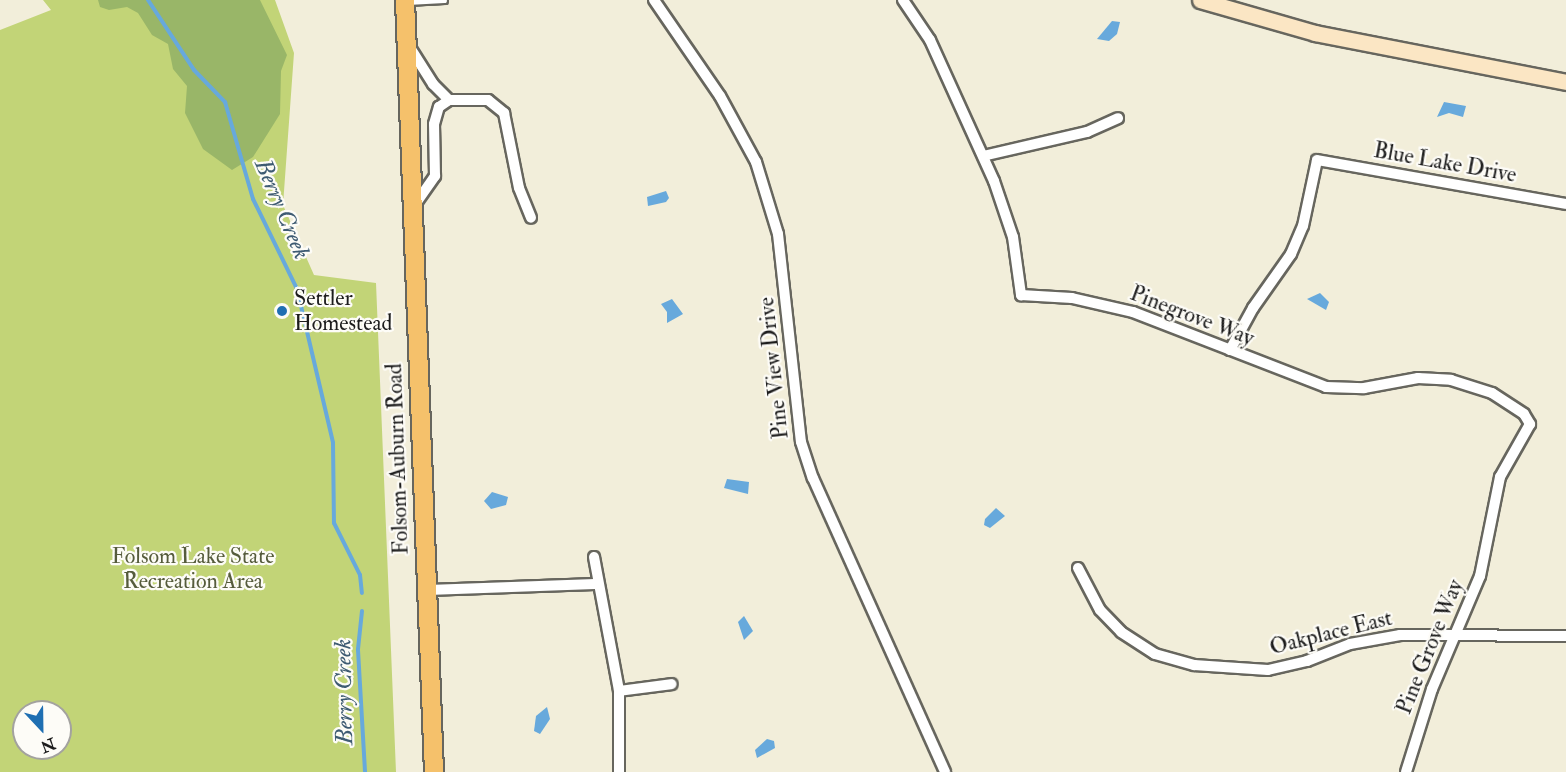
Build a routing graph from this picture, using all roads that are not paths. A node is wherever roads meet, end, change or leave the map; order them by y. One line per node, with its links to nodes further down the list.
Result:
1 (444, 0): 5 (lane)
2 (654, 0): 26 (street, Pine View Drive)
3 (903, 0): 10 (street, Pinegrove Way)
4 (1200, 0): 7 (main road)
5 (405, 1): 6 (main road, Folsom-Auburn Road)
6 (407, 44): 8 (street); 12 (main road, Folsom-Auburn Road)
7 (1566, 82)
8 (449, 100): 12 (street); 13 (street)
9 (1118, 118): 10 (street)
10 (983, 156): 14 (street, Pinegrove Way)
11 (1566, 204): 14 (street, Blue Lake Drive)
12 (414, 207): 19 (main road, Folsom-Auburn Road)
13 (531, 218)
14 (1230, 350): 15 (street, Pinegrove Way)
15 (1488, 537): 20 (street, Pine Grove Way)
16 (594, 557): 18 (street)
17 (1078, 568): 20 (street, Oakplace East)
18 (597, 584): 19 (street); 23 (street)
19 (426, 590): 24 (main road, Folsom-Auburn Road)
20 (1456, 635): 21 (street, Oakplace East); 27 (street, Pine Grove Way)
21 (1566, 636)
22 (672, 684): 23 (street)
23 (619, 691): 25 (street)
24 (434, 772)
25 (618, 772)
26 (945, 772)
27 (1406, 772)

